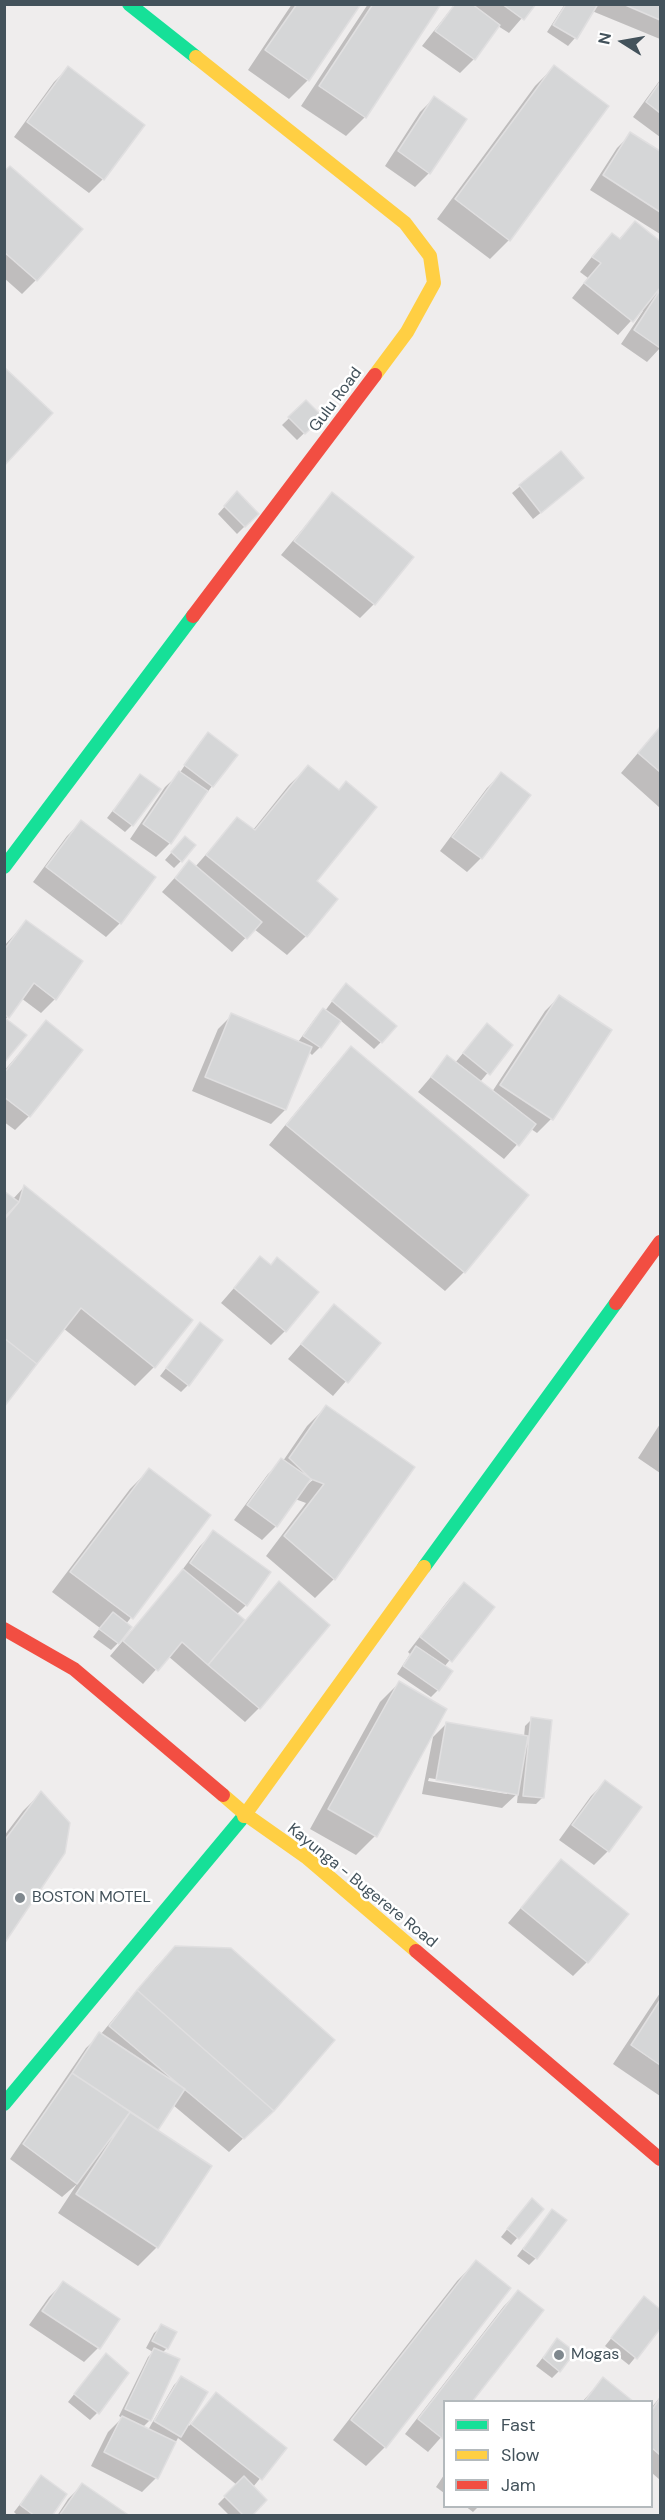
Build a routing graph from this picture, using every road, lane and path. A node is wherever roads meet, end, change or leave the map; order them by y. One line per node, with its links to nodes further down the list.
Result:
1 (129, 4): 2 (street, Gulu Road)
2 (4, 867)
3 (660, 1242): 5 (street)
4 (4, 1629): 5 (street, Kayunga - Bugerere Road)
5 (245, 1814): 6 (street); 7 (street, Kayunga - Bugerere Road)
6 (4, 2104)
7 (660, 2159)

